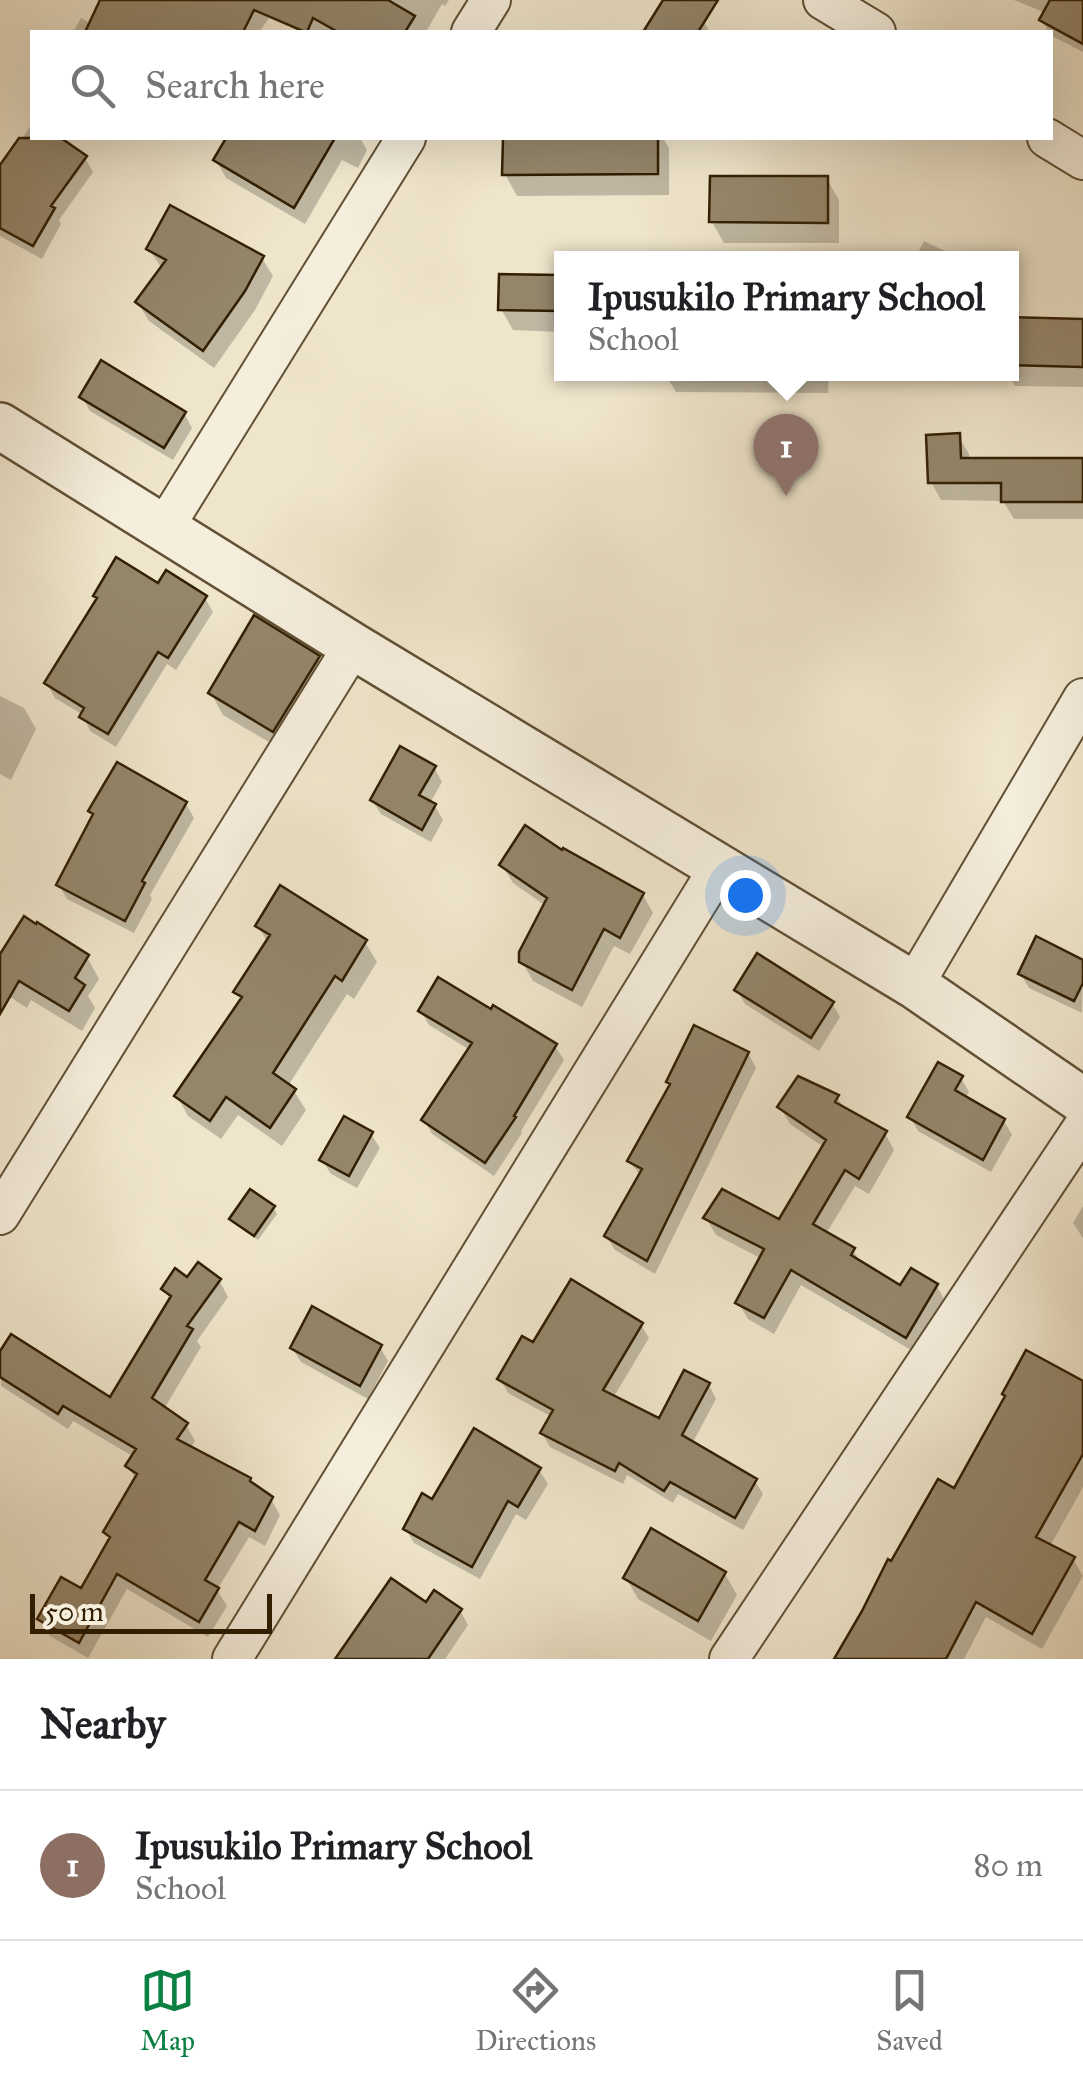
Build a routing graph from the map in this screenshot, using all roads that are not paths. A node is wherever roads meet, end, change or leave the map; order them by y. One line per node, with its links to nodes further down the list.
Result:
1 (491, 0): 3 (street)
2 (824, 0): 4 (street)
3 (472, 30)
4 (873, 30)
5 (405, 140): 9 (street)
6 (1050, 140): 7 (street)
7 (1083, 160)
8 (5, 440): 9 (street)
9 (164, 528): 10 (street)
10 (353, 646): 12 (street); 16 (street)
11 (1083, 698): 13 (street)
12 (718, 869): 13 (street); 17 (street)
13 (914, 986): 14 (street)
14 (1083, 1101)
15 (1083, 1127): 18 (street)
16 (0, 1214)
17 (232, 1659)
18 (729, 1659)

